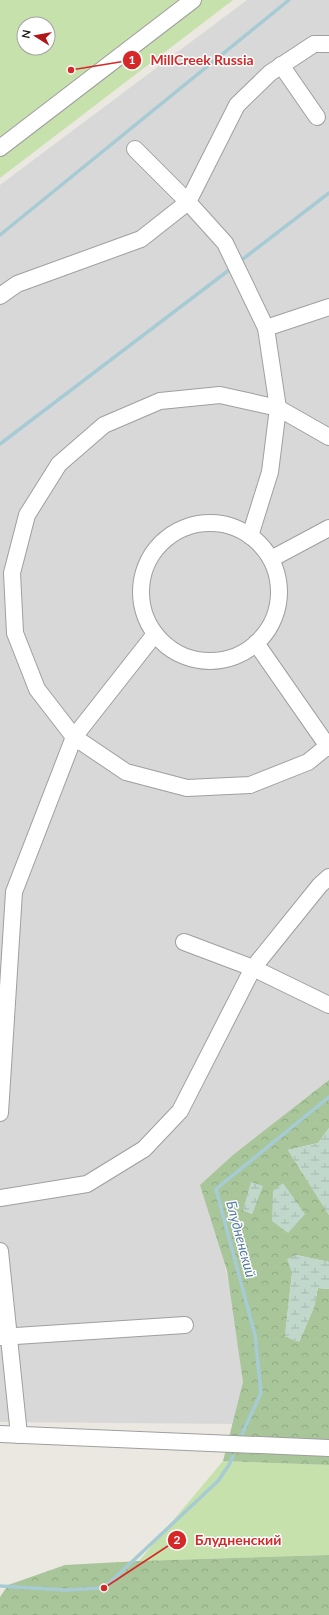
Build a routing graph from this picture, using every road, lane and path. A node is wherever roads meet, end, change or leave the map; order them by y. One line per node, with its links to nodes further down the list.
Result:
1 (193, 0): 5 (street)
2 (329, 44): 3 (street)
3 (281, 65): 4 (street); 7 (street)
4 (316, 117)
5 (0, 148)
6 (135, 149): 7 (street)
7 (188, 202): 8 (street); 10 (street)
8 (0, 296)
9 (329, 306): 10 (street)
10 (266, 328): 11 (street)
11 (278, 408): 12 (street); 14 (street); 16 (street)
12 (329, 437)
13 (329, 528): 15 (street)
14 (250, 536): 15 (street); 17 (street)
15 (271, 560): 18 (street)
16 (7, 611): 19 (street)
17 (155, 634): 18 (street); 19 (street)
18 (256, 643): 20 (street)
19 (74, 737): 20 (street); 22 (street)
20 (329, 746)
21 (329, 877): 24 (street)
22 (7, 890): 26 (street)
23 (184, 942): 24 (street)
24 (253, 968): 25 (street); 27 (street)
25 (329, 1005)
26 (0, 1113)
27 (0, 1198)
28 (0, 1251): 30 (street)
29 (185, 1325): 30 (street)
30 (4, 1337): 32 (street)
31 (0, 1434): 32 (street)
32 (19, 1435): 33 (street)
33 (329, 1448)

